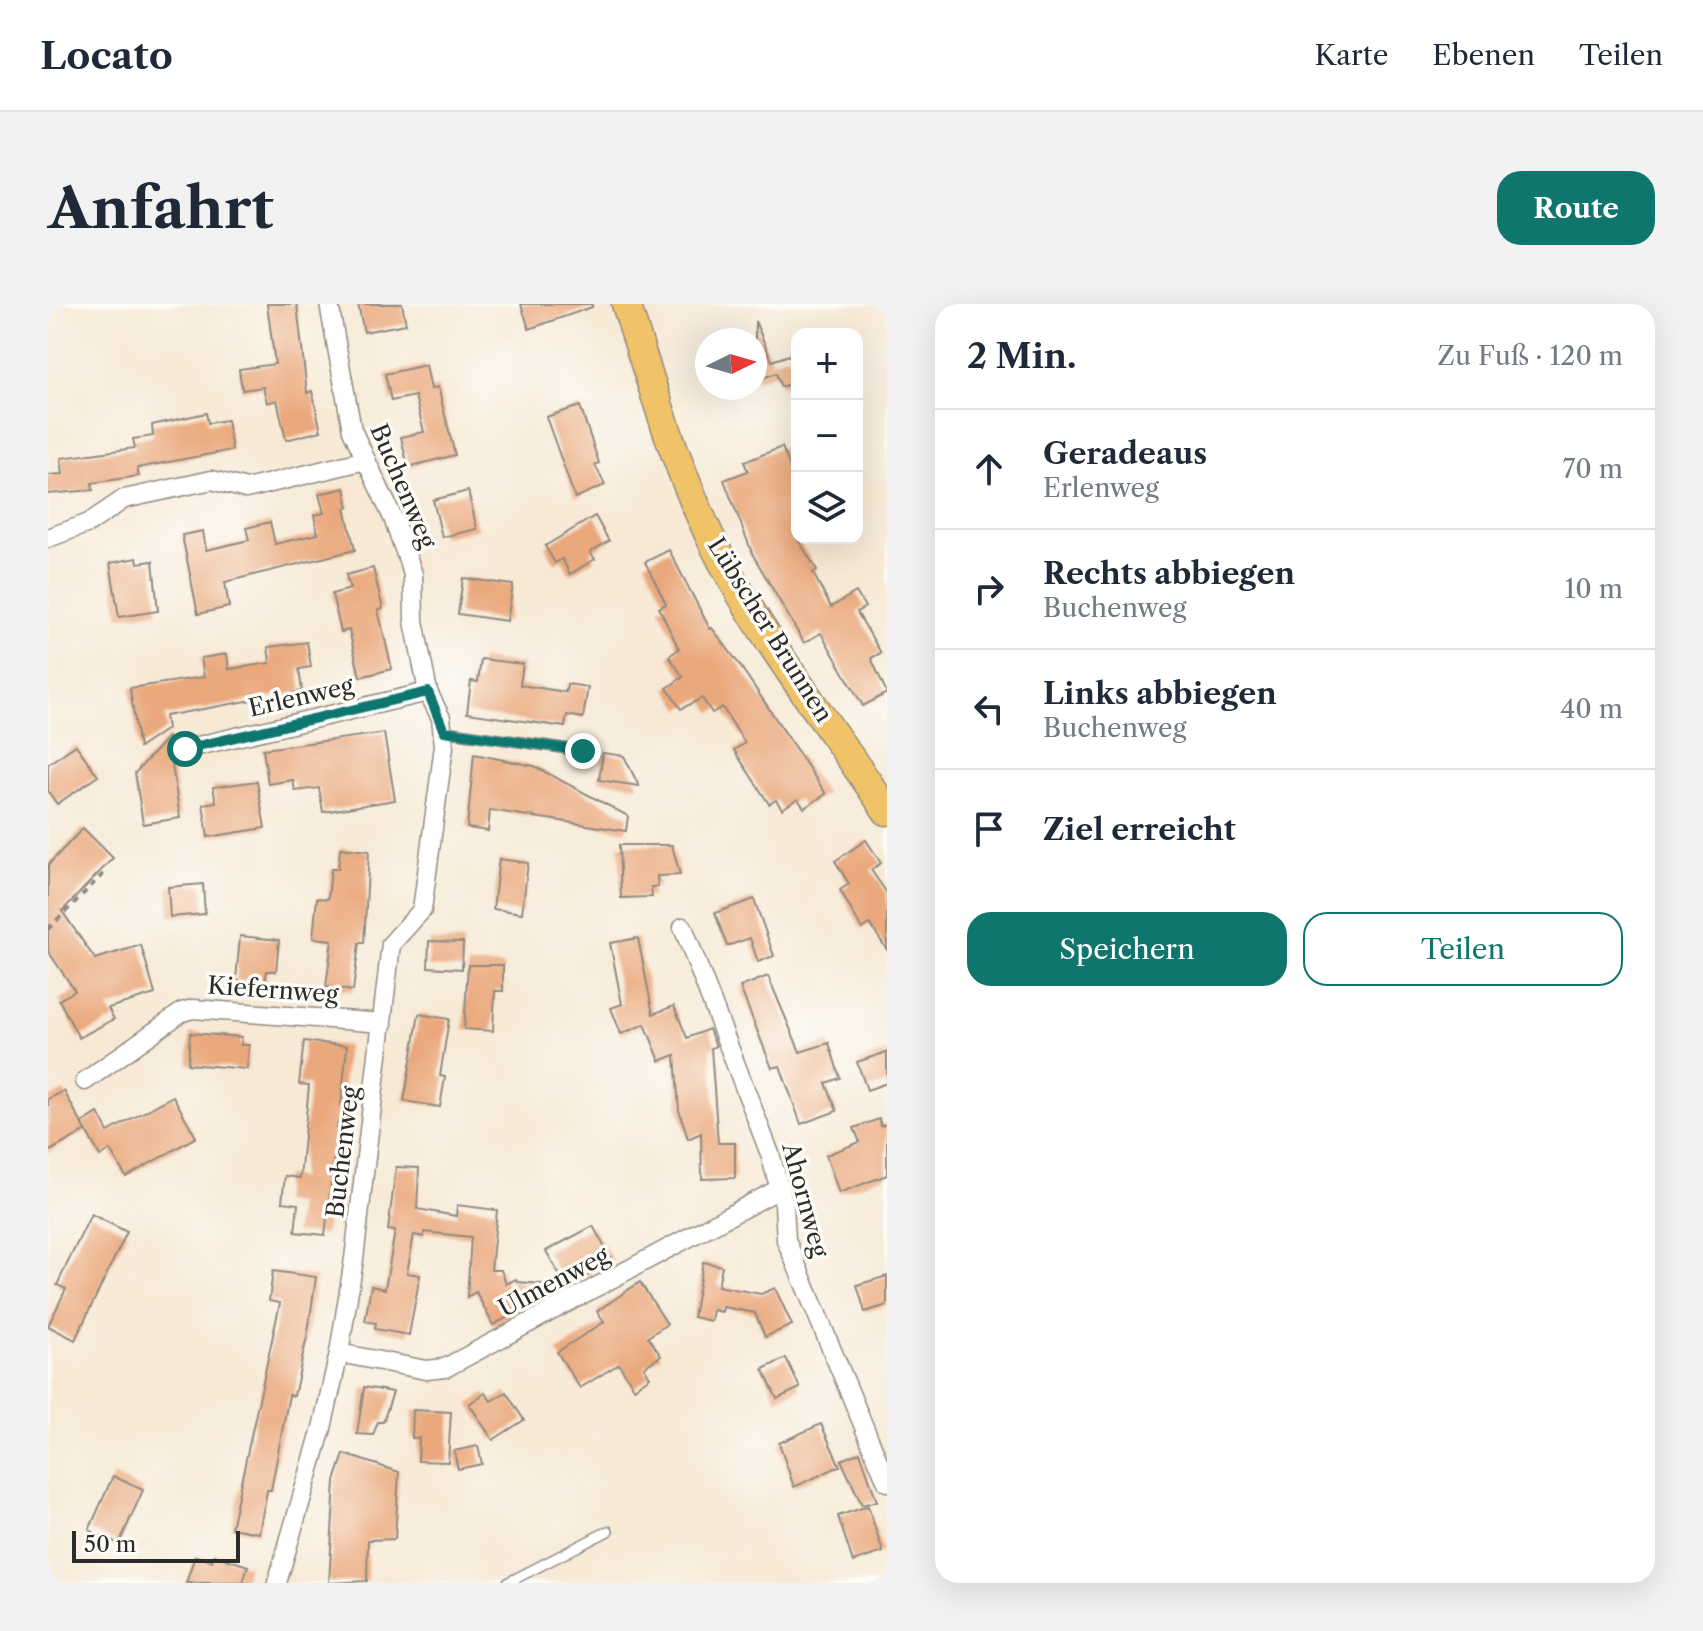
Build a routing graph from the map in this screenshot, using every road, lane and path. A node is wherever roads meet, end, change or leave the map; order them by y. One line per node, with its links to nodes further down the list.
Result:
1 (329, 304): 3 (street, Buchenweg)
2 (626, 304): 9 (main road, Lübscher Brunnen)
3 (366, 460): 4 (street); 5 (street, Buchenweg)
4 (48, 538)
5 (428, 692): 6 (street, Buchenweg); 7 (street, Erlenweg)
6 (444, 731): 8 (lane); 13 (street, Buchenweg)
7 (185, 749)
8 (583, 751)
9 (887, 811)
10 (107, 870): 12 (path)
11 (683, 927): 15 (street, Ahornweg)
12 (48, 929)
13 (383, 1023): 14 (street, Kiefernweg); 16 (street, Buchenweg)
14 (85, 1081)
15 (781, 1188): 16 (street, Ulmenweg); 17 (street, Ahornweg)
16 (339, 1353): 19 (street, Buchenweg)
17 (887, 1482)
18 (608, 1531): 20 (lane)
19 (277, 1583)
20 (507, 1583)

